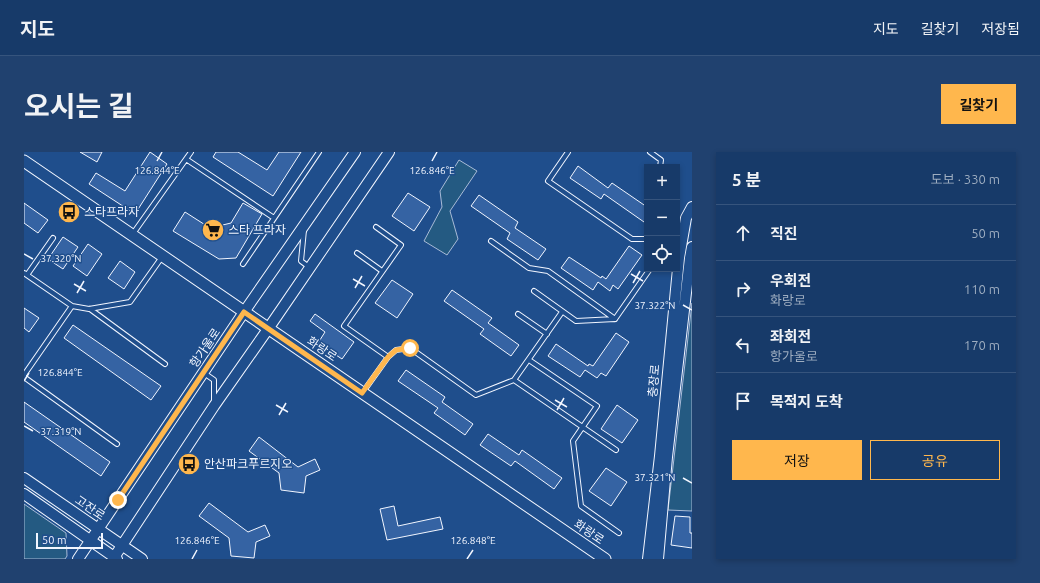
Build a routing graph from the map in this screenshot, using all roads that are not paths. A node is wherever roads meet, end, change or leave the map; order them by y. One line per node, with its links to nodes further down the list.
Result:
1 (190, 152): 7 (lane)
2 (319, 152): 11 (lane)
3 (355, 152): 12 (street, 항가울로)
4 (389, 152): 22 (street)
5 (568, 152): 16 (lane)
6 (650, 152): 9 (lane)
7 (186, 159): 11 (lane); 14 (lane)
8 (24, 162): 14 (main road, 화랑로)
9 (660, 164)
10 (692, 207): 56 (street, 충장로)
11 (274, 218): 21 (lane)
12 (304, 225): 22 (lane); 29 (street, 항가울로)
13 (376, 227): 23 (lane)
14 (132, 235): 20 (main road, 화랑로)
15 (53, 238): 25 (lane)
16 (644, 239)
17 (491, 241): 32 (lane)
18 (692, 248): 57 (street, 충장로)
19 (357, 253): 23 (lane)
20 (163, 256): 28 (lane); 29 (main road, 화랑로)
21 (243, 264)
22 (310, 268): 33 (street)
23 (382, 271): 35 (lane)
24 (648, 272): 32 (lane)
25 (25, 274): 27 (lane)
26 (534, 292): 30 (lane)
27 (72, 306): 28 (lane); 39 (lane)
28 (89, 309): 37 (lane)
29 (244, 312): 33 (main road, 화랑로); 38 (street, 항가울로)
30 (562, 312): 32 (lane); 34 (lane)
31 (518, 314): 34 (lane)
32 (615, 319)
33 (268, 329): 41 (main road, 화랑로); 42 (street)
34 (547, 334): 36 (lane)
35 (388, 357): 40 (lane); 41 (lane)
36 (529, 360): 40 (lane); 43 (lane)
37 (165, 364)
38 (204, 373): 42 (lane); 48 (street, 항가울로)
39 (24, 376): 44 (lane)
40 (514, 380): 43 (lane)
41 (362, 393): 55 (main road, 화랑로)
42 (214, 406): 51 (street)
43 (583, 427): 45 (lane); 49 (lane)
44 (117, 444)
45 (616, 450)
46 (24, 478): 48 (street, 고잔로)
47 (24, 494): 50 (street)
48 (98, 529): 50 (street, 항가울로); 51 (street, 고잔로)
49 (620, 533)
50 (90, 540): 52 (street); 53 (street, 항가울로)
51 (122, 546): 52 (street); 54 (street, 고잔로)
52 (115, 558)
53 (78, 559)
54 (142, 559)
55 (605, 559)
56 (648, 559)
57 (658, 559)

